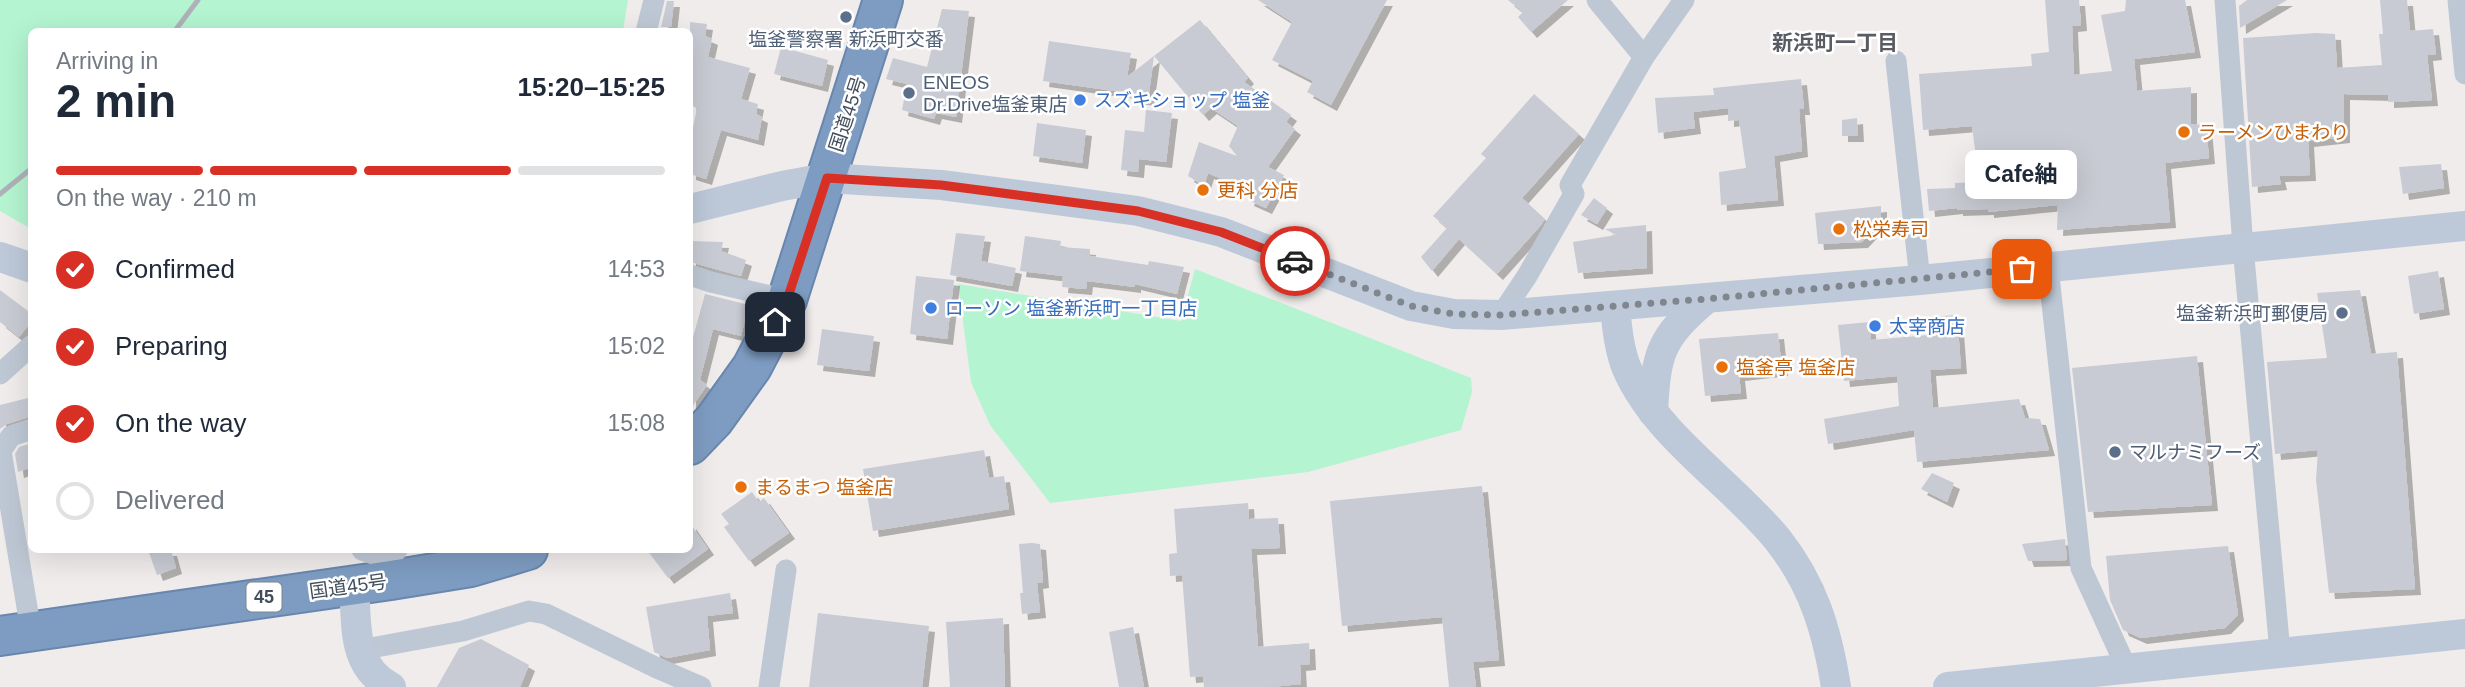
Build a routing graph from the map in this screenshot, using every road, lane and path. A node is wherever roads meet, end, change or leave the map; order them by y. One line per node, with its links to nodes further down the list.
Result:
1 (654, 0): 7 (street)
2 (883, 0): 11 (highway, 国道45号)
3 (1597, 0): 8 (street)
4 (1684, 0): 8 (street)
5 (2225, 0): 14 (street)
6 (2458, 0): 10 (street)
7 (647, 28)
8 (1644, 57): 23 (street)
9 (1896, 61): 19 (street)
10 (2465, 74)
11 (827, 178): 12 (street); 21 (highway, 国道45号); 23 (street)
12 (693, 208)
13 (2465, 226): 14 (street)
14 (2243, 247): 17 (street); 36 (street)
15 (0, 257): 16 (street)
16 (28, 267)
17 (2048, 267): 19 (street); 37 (street)
18 (693, 276): 21 (street)
19 (1920, 280): 20 (street)
20 (1706, 299): 22 (street); 26 (street)
21 (787, 300): 28 (highway, 国道45号)
22 (1615, 307): 23 (street); 26 (street)
23 (1501, 315)
24 (28, 349): 25 (street)
25 (0, 374)
26 (1653, 412): 41 (street)
27 (28, 430): 33 (street)
28 (693, 442)
29 (517, 553): 30 (highway, 国道45号 / 45)
30 (392, 563): 31 (highway, 国道45号 / 45)
31 (358, 567): 33 (highway, 国道45号 / 45); 35 (street)
32 (786, 570): 40 (street)
33 (16, 634)
34 (2465, 634): 36 (street)
35 (360, 650): 38 (street); 39 (street)
36 (2280, 652): 37 (street)
37 (2127, 669): 42 (street)
38 (391, 687)
39 (701, 687)
40 (769, 687)
41 (1836, 687)
42 (1948, 687)

